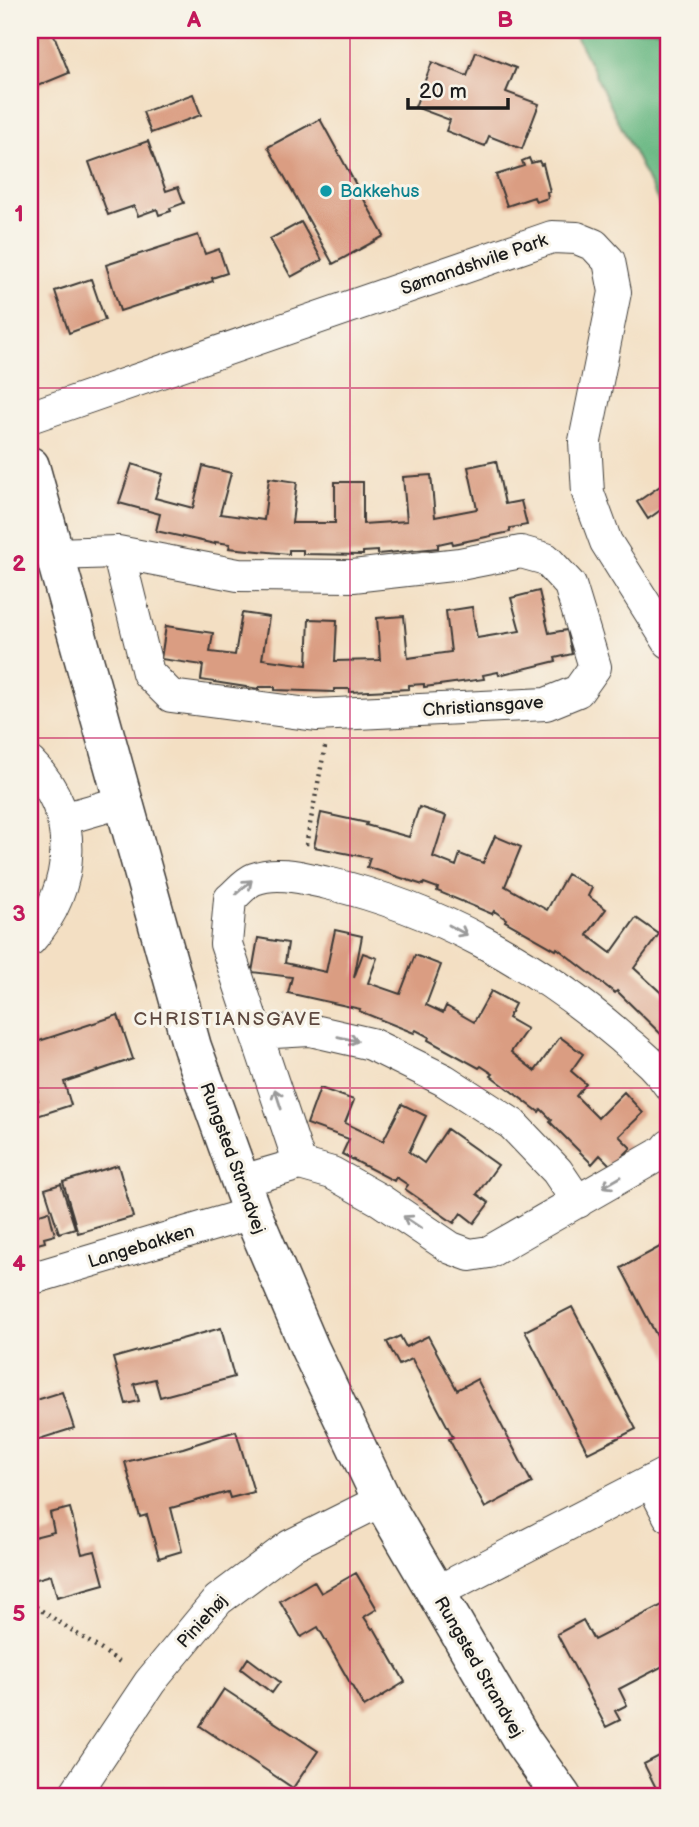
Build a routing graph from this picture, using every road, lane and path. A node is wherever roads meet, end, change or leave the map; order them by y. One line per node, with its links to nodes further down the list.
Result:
1 (30, 417): 5 (street, Sømandshvile Park)
2 (30, 466): 4 (main road, Rungsted Strandvej)
3 (118, 552): 4 (street, Christiansgave); 6 (street, Christiansgave); 6 (street, Christiansgave)
4 (54, 554): 8 (main road, Rungsted Strandvej)
5 (669, 642)
6 (332, 714): 10 (path)
7 (30, 762): 9 (street)
8 (122, 802): 9 (street); 16 (main road, Rungsted Strandvej)
9 (63, 819): 11 (street)
10 (300, 877): 12 (street, one-way to 10); 13 (street, one-way to 13)
11 (30, 940)
12 (256, 1033): 15 (street, one-way to 12); 17 (street, one-way to 17)
13 (669, 1084)
14 (669, 1146): 17 (street, one-way to 17)
15 (300, 1164): 16 (street); 17 (street, one-way to 15)
16 (247, 1197): 18 (street, Langebakken); 20 (main road, Rungsted Strandvej)
17 (578, 1202)
18 (30, 1279)
19 (660, 1477): 21 (street); 22 (street)
20 (382, 1500): 22 (main road, Rungsted Strandvej); 24 (street, Piniehøj)
21 (669, 1516)
22 (435, 1592): 26 (main road, Rungsted Strandvej)
23 (30, 1602): 24 (path)
24 (150, 1682): 25 (street, Piniehøj)
25 (73, 1797)
26 (562, 1797)

